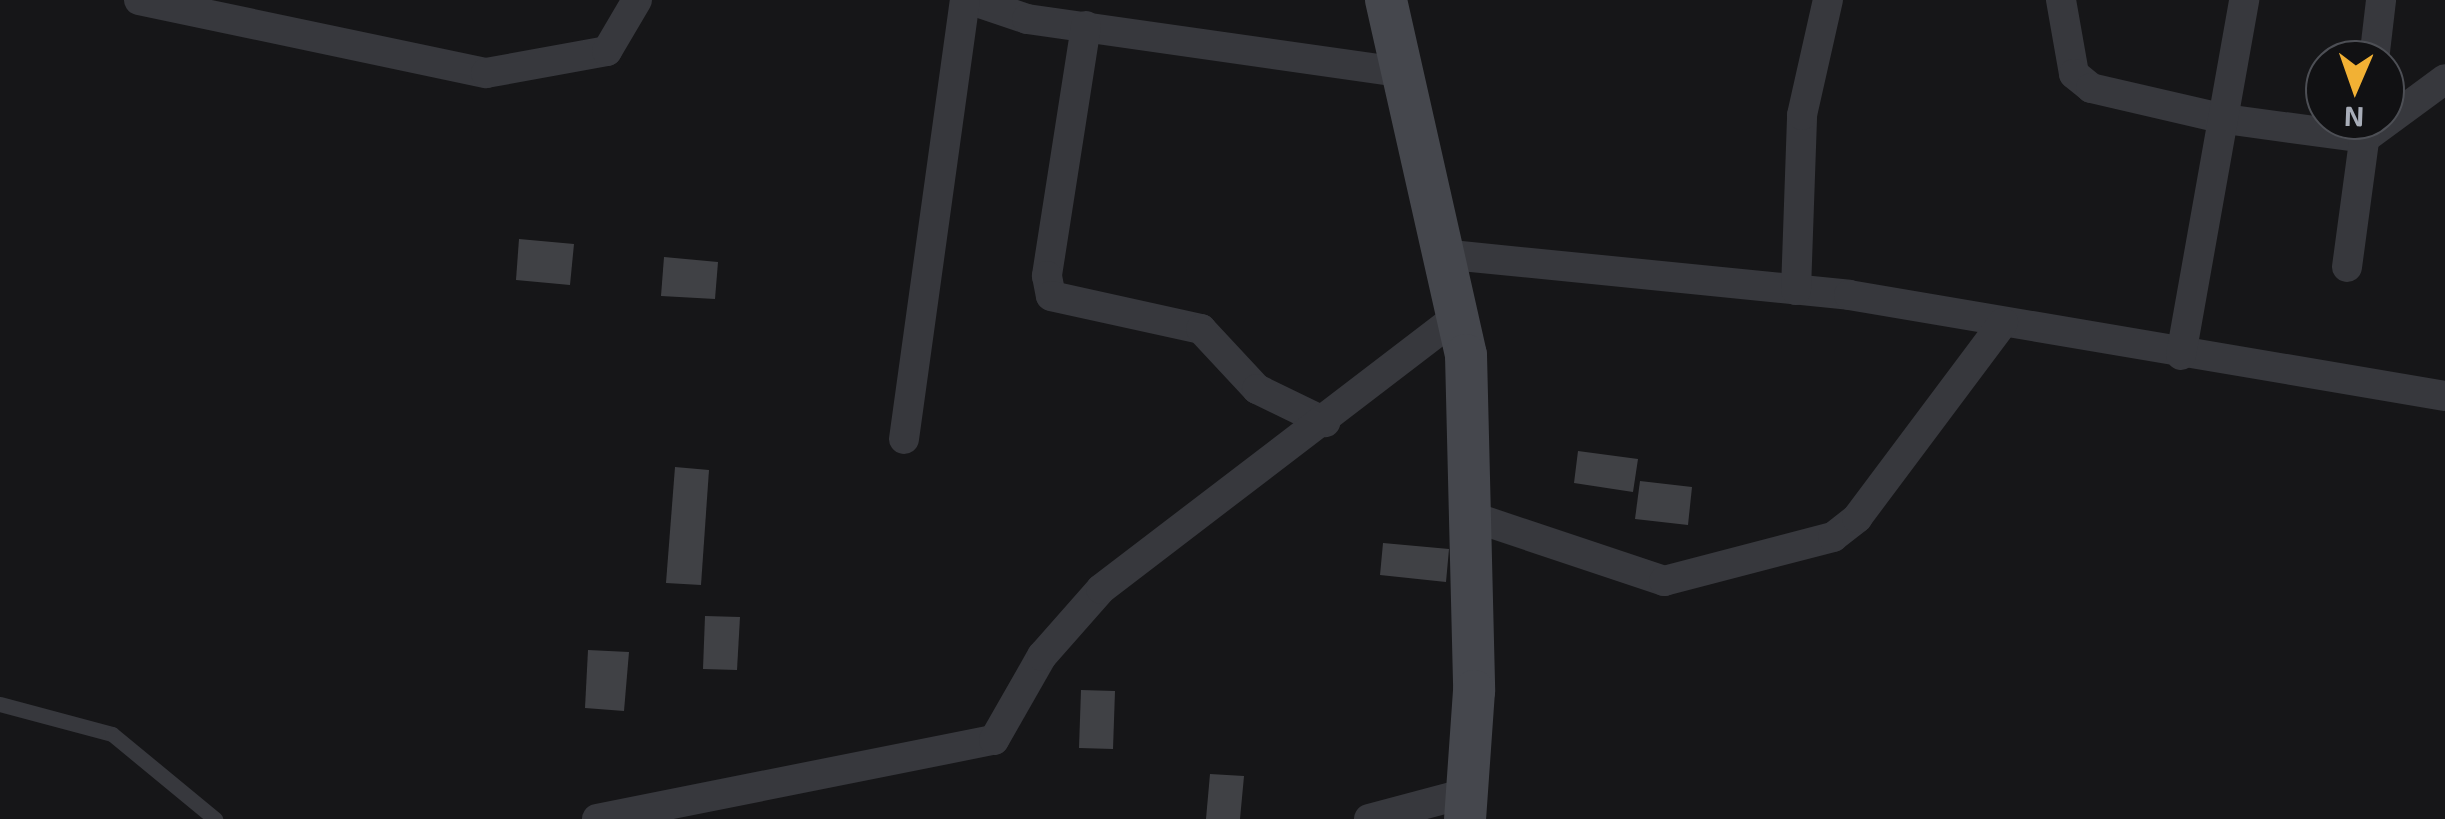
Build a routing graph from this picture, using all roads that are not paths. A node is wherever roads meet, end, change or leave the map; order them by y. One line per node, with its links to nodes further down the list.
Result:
1 (139, 0): 9 (street)
2 (637, 0): 9 (street)
3 (968, 0): 10 (street); 26 (street)
4 (1386, 0): 12 (street)
5 (1828, 0): 20 (street)
6 (2062, 0): 15 (street)
7 (2244, 0): 15 (street)
8 (2381, 0): 11 (street)
9 (267, 11)
10 (1086, 26): 12 (street); 25 (street)
11 (2376, 40)
12 (1400, 72): 18 (street)
13 (2445, 79): 14 (street)
14 (2405, 104)
15 (2224, 119): 16 (street); 23 (street)
16 (2305, 125)
17 (2364, 140): 19 (street)
18 (1441, 254): 20 (street); 21 (street)
19 (2347, 267)
20 (1796, 290): 22 (street)
21 (1457, 317): 25 (street); 27 (street)
22 (2003, 323): 23 (street); 27 (street)
23 (2181, 355): 24 (street)
24 (2445, 396)
25 (1325, 422): 31 (street)
26 (904, 439)
27 (1470, 516): 29 (street)
28 (0, 704): 30 (lane)
29 (1466, 806): 32 (street)
30 (215, 819)
31 (597, 819)
32 (1370, 819)

